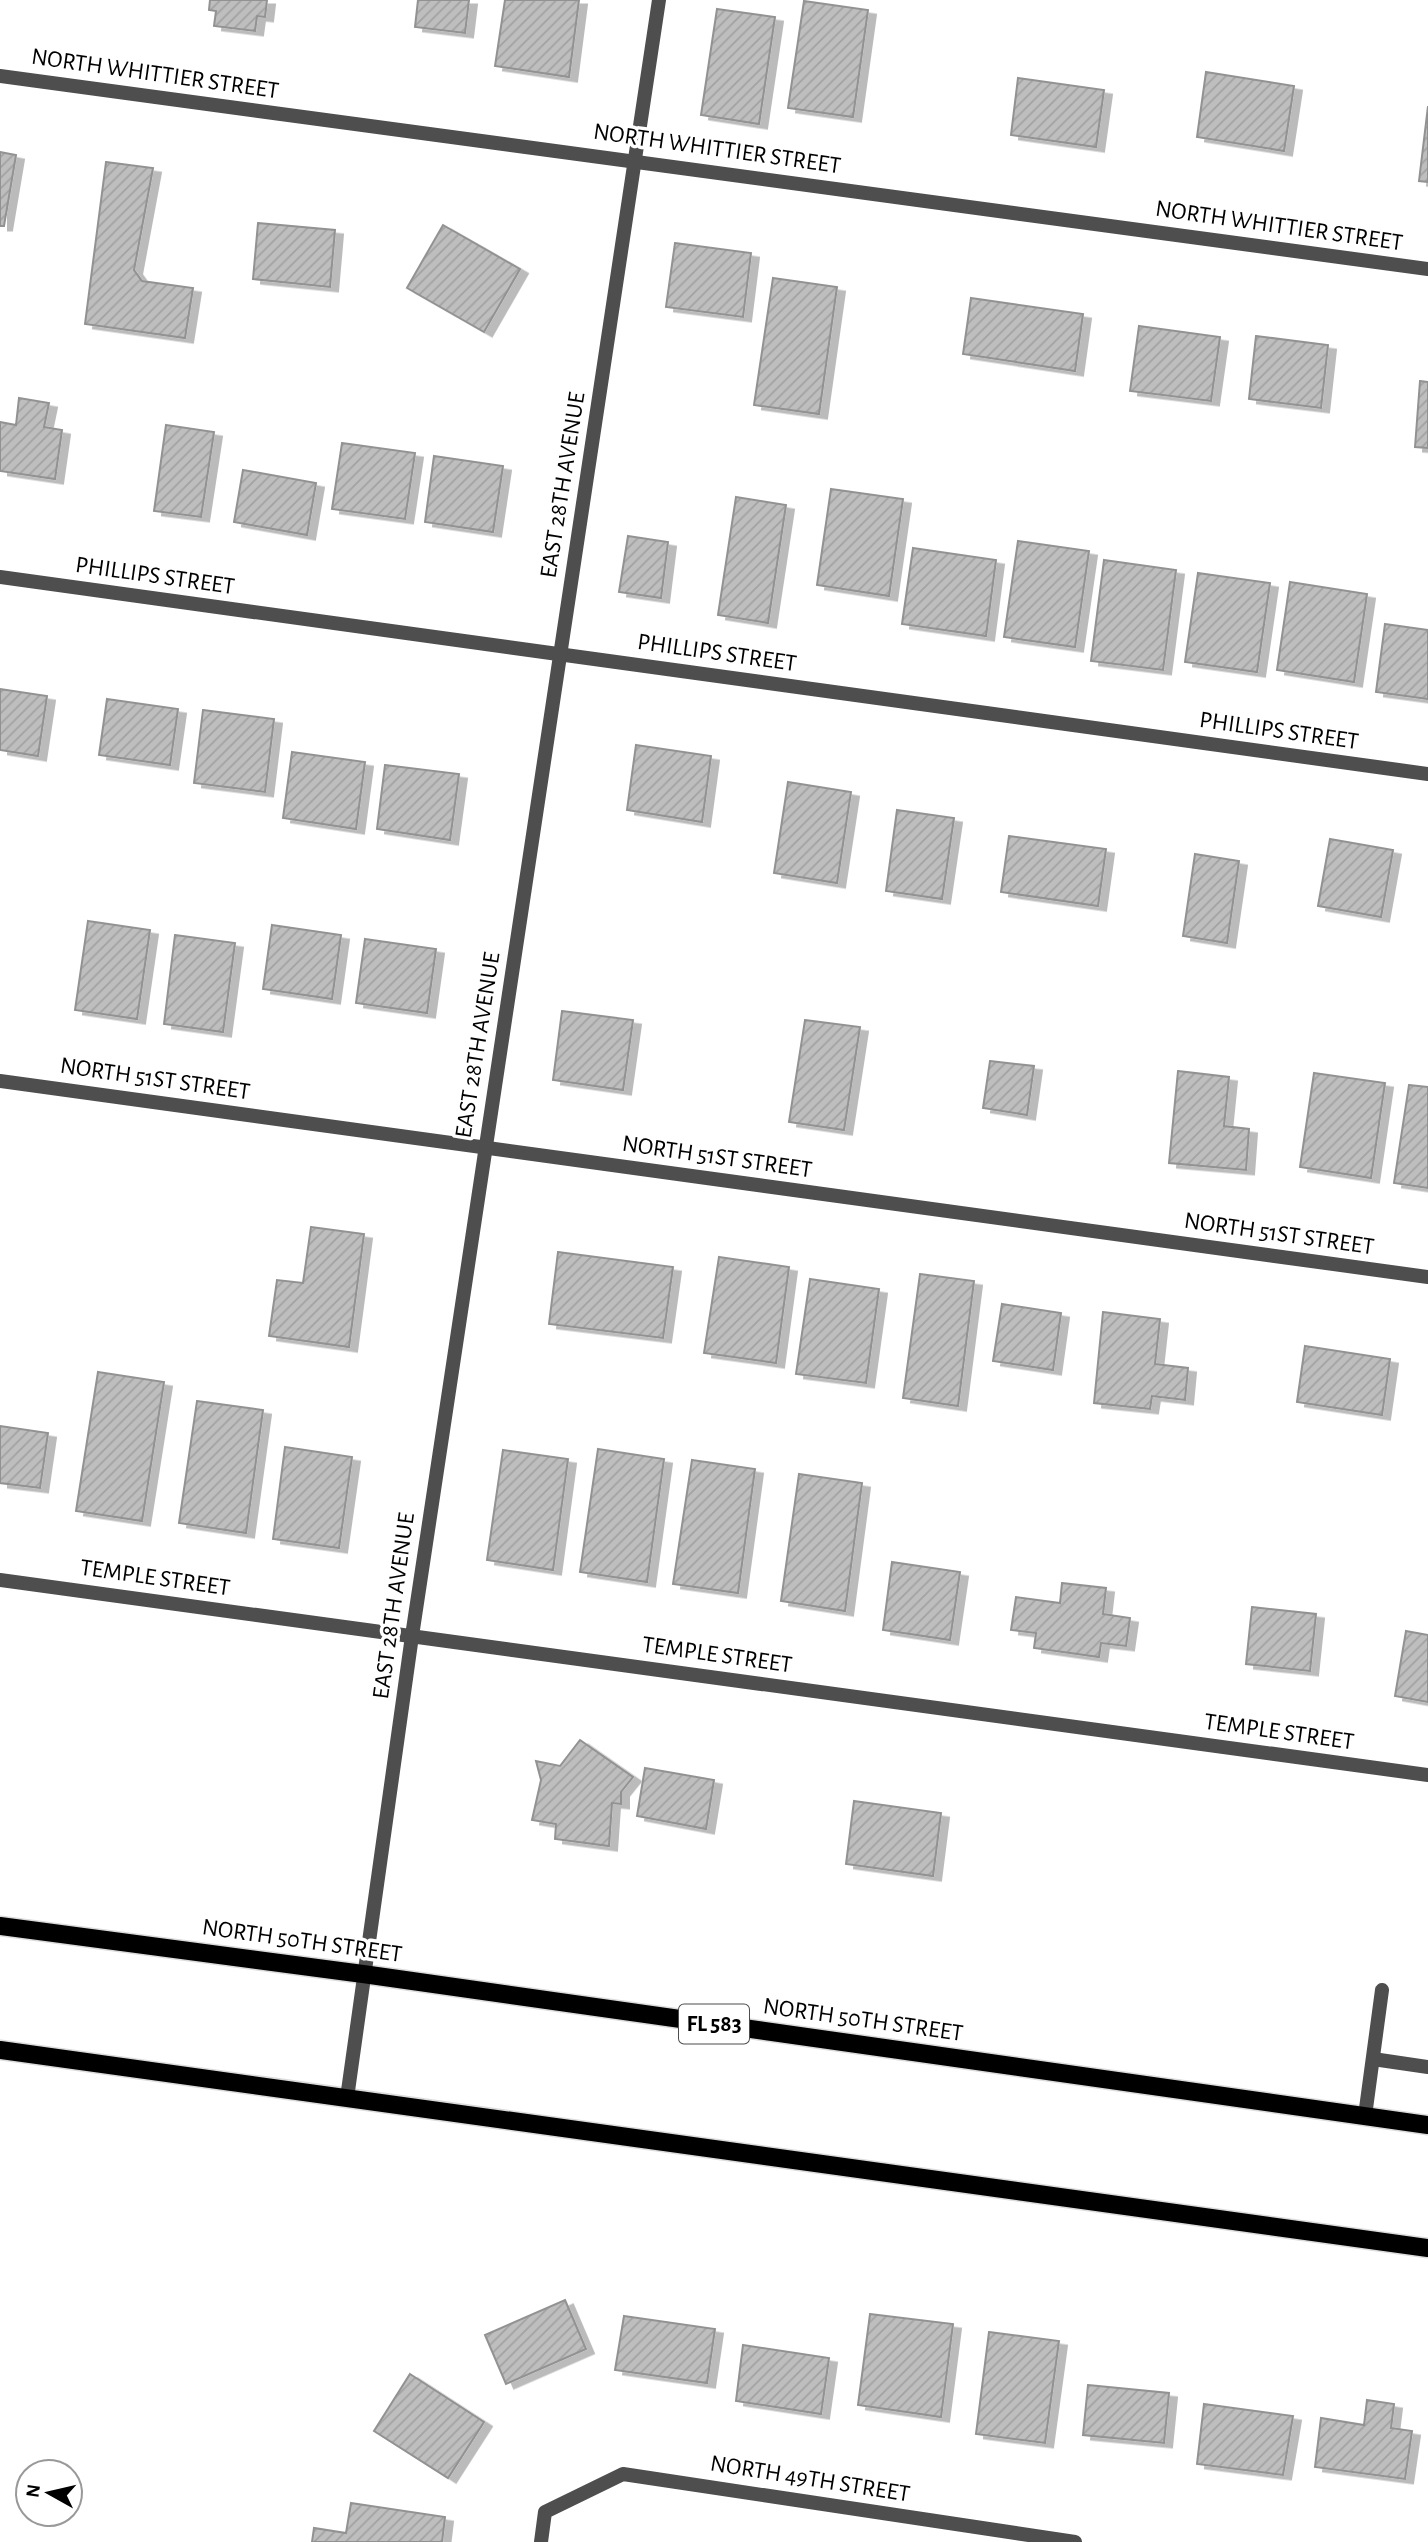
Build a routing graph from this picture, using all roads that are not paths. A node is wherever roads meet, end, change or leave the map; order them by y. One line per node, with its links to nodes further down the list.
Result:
1 (659, 0): 3 (street, EAST 28TH AVENUE)
2 (0, 76): 3 (street, NORTH WHITTIER STREET)
3 (635, 161): 4 (street, NORTH WHITTIER STREET); 6 (street, EAST 28TH AVENUE)
4 (1428, 269)
5 (0, 578): 6 (street, PHILLIPS STREET)
6 (561, 654): 7 (street, PHILLIPS STREET); 9 (street, EAST 28TH AVENUE)
7 (1428, 774)
8 (0, 1081): 9 (street, NORTH 51ST STREET)
9 (486, 1148): 10 (street, NORTH 51ST STREET); 12 (street, EAST 28TH AVENUE)
10 (1428, 1277)
11 (0, 1580): 12 (street, TEMPLE STREET)
12 (412, 1636): 13 (street, TEMPLE STREET); 15 (street, EAST 28TH AVENUE)
13 (1428, 1775)
14 (0, 1926): 15 (main road, NORTH 50TH STREET / FL 583)
15 (363, 1974): 20 (street, EAST 28TH AVENUE); 21 (main road, NORTH 50TH STREET / FL 583)
16 (1382, 1990): 18 (street)
17 (0, 2050): 20 (main road)
18 (1373, 2059): 19 (street); 21 (street)
19 (1428, 2067)
20 (347, 2098): 23 (main road)
21 (1365, 2116): 22 (main road, NORTH 50TH STREET / FL 583)
22 (1428, 2125)
23 (1428, 2248)
24 (541, 2542): 25 (street, NORTH 49TH STREET)
25 (1075, 2542)

